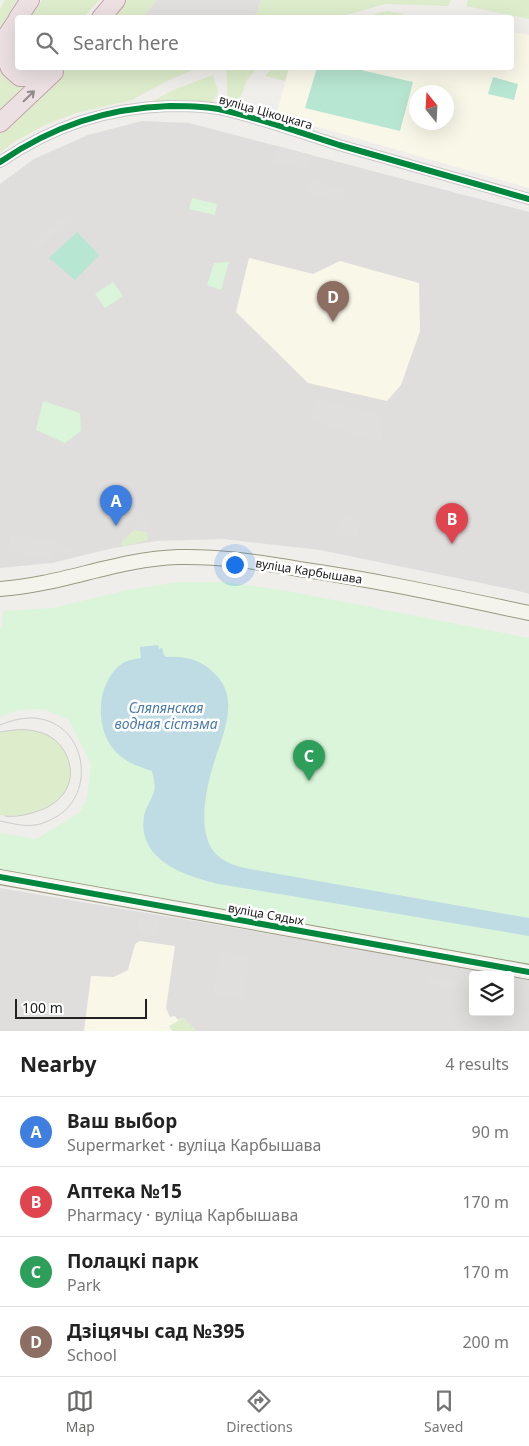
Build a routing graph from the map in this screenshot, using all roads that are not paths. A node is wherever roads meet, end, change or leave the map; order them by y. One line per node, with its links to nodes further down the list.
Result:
1 (30, 0): 4 (highway)
2 (104, 0): 5 (highway)
3 (116, 0): 6 (highway)
4 (20, 15)
5 (92, 15)
6 (104, 15)
7 (15, 23): 8 (highway)
8 (43, 70)
9 (55, 70): 10 (highway, one-way to 9)
10 (0, 124)
11 (0, 162): 12 (street, вуліца Цікоцкага)
12 (529, 198)
13 (0, 589): 14 (main road, вуліца Карбышава)
14 (529, 614)
15 (0, 877): 16 (main road, вуліца Сядых)
16 (529, 972)

